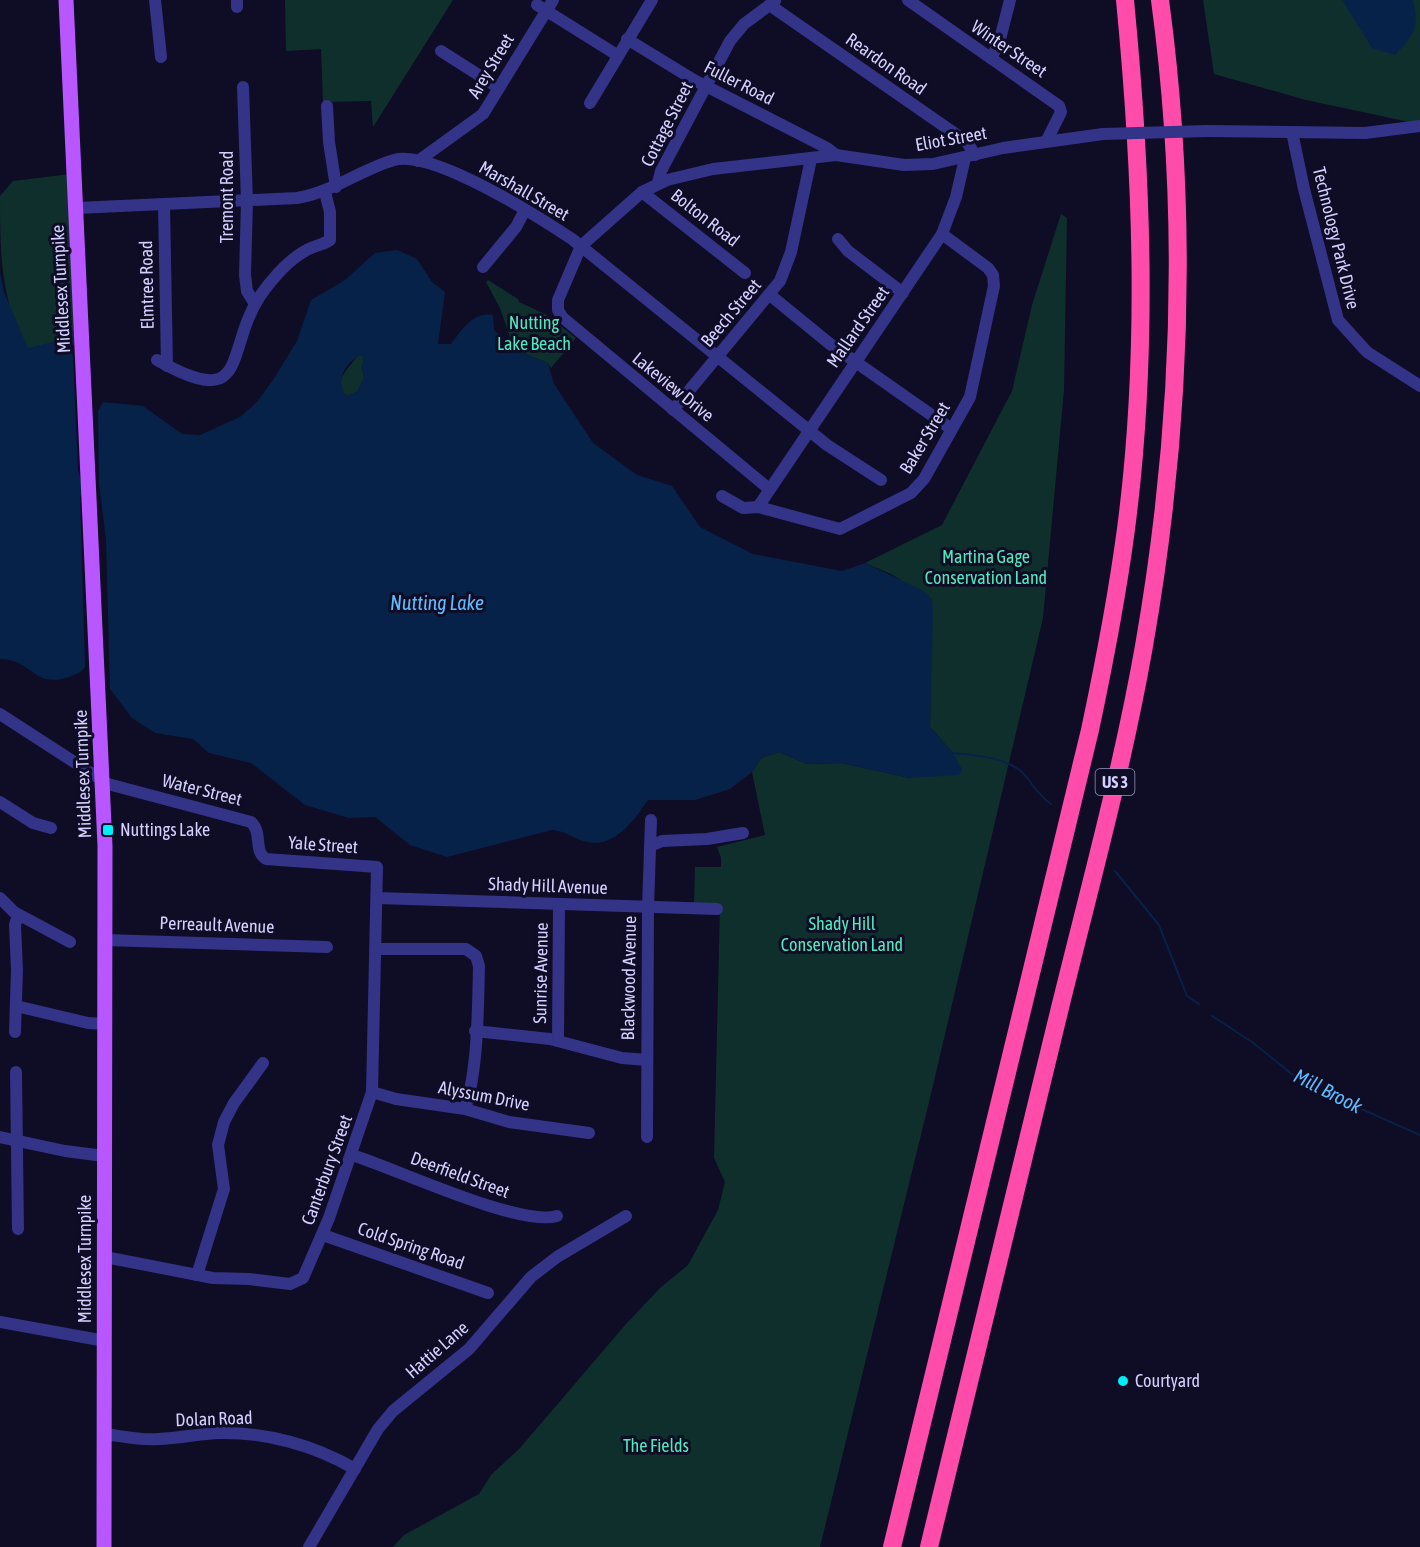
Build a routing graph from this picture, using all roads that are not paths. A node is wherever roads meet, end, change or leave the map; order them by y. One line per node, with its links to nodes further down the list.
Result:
1 (66, 0): 32 (main road, Middlesex Turnpike)
2 (155, 0): 13 (street)
3 (652, 0): 10 (street)
4 (908, 0): 14 (street, Winter Street)
5 (1010, 0): 14 (street)
6 (1125, 0): 99 (highway, US 3)
7 (1160, 0): 104 (highway, US 3)
8 (774, 3): 16 (street, Cottage Street); 24 (street, Reardon Road)
9 (546, 6): 12 (street); 17 (street, Arey Street)
10 (627, 39): 12 (street); 16 (street, Fuller Road)
11 (441, 51): 17 (street)
12 (617, 55): 18 (street)
13 (161, 57)
14 (991, 58): 22 (street, Winter Street)
15 (243, 87): 30 (street, Tremont Road)
16 (706, 87): 23 (street, Fuller Road); 27 (street, Cottage Street)
17 (499, 88): 26 (street, Arey Street)
18 (590, 103)
19 (327, 105): 28 (street)
20 (1420, 126): 21 (street, Eliot Street)
21 (1292, 132): 22 (street, Eliot Street, bridge); 45 (street, Technology Park Drive)
22 (1047, 140): 24 (street, Eliot Street)
23 (836, 155): 24 (street, Eliot Street); 25 (street, Eliot Street)
24 (970, 157): 34 (street, Mallard Street)
25 (811, 159): 27 (street, Eliot Street); 40 (street, Beech Street)
26 (418, 161): 28 (street, Marshall Street); 33 (street, Marshall Street)
27 (658, 183): 29 (street, Eliot Street)
28 (331, 189): 30 (street, Marshall Street); 41 (street)
29 (642, 192): 36 (street, Eliot Street); 38 (street, Bolton Road)
30 (247, 201): 31 (street, Marshall Street); 41 (street, Tremont Road)
31 (164, 204): 32 (street, Marshall Street); 41 (street, Elmtree Road)
32 (77, 208): 54 (main road, Middlesex Turnpike)
33 (525, 210): 36 (street, Marshall Street); 37 (street)
34 (942, 234): 39 (street, Mallard Street); 47 (street, Baker Street)
35 (838, 239): 39 (street)
36 (580, 246): 42 (street, Eliot Street); 43 (street, Marshall Street)
37 (483, 267)
38 (745, 273)
39 (903, 293): 44 (street, Mallard Street)
40 (770, 296): 43 (street, Beech Street); 44 (street)
41 (255, 304)
42 (558, 310): 46 (street, Lakeview Drive)
43 (716, 358): 46 (street, Beech Street); 48 (street, Marshall Street)
44 (855, 363): 47 (street); 48 (street, Mallard Street)
45 (1420, 386)
46 (673, 410): 50 (street, Lakeview Drive)
47 (950, 428): 52 (street, Baker Street)
48 (809, 430): 49 (street, Marshall Street); 50 (street, Mallard Street)
49 (881, 480)
50 (768, 488): 52 (street, Mallard Street)
51 (723, 496): 52 (street, Baker Street)
52 (758, 507)
53 (0, 714): 54 (street)
54 (103, 781): 60 (street, Water Street); 68 (main road, Middlesex Turnpike)
55 (0, 802): 57 (street)
56 (651, 820): 59 (street, Blackwood Avenue)
57 (51, 828)
58 (743, 833): 59 (street)
59 (650, 846): 65 (street, Blackwood Avenue)
60 (266, 859): 61 (street, Yale Street)
61 (377, 867): 63 (street, Canterbury Street)
62 (0, 898): 67 (street)
63 (377, 898): 64 (street, Shady Hill Avenue); 71 (street, Canterbury Street)
64 (559, 905): 65 (street, Shady Hill Avenue); 76 (street, Sunrise Avenue)
65 (648, 908): 66 (street, Shady Hill Avenue); 77 (street, Blackwood Avenue)
66 (717, 909)
67 (18, 915): 69 (street); 72 (street)
68 (105, 940): 70 (street, Perreault Avenue); 73 (main road, Middlesex Turnpike)
69 (70, 942)
70 (327, 947)
71 (376, 949): 74 (street); 80 (street, Canterbury Street)
72 (16, 1006): 73 (street); 75 (street)
73 (105, 1024): 86 (main road, Middlesex Turnpike)
74 (475, 1031): 76 (street); 81 (street)
75 (15, 1032)
76 (558, 1041): 77 (street)
77 (647, 1060): 84 (street, Blackwood Avenue)
78 (263, 1063): 93 (street)
79 (16, 1072): 85 (street)
80 (372, 1092): 81 (street, Alyssum Drive); 87 (street, Canterbury Street)
81 (465, 1109): 82 (street, Alyssum Drive)
82 (590, 1133)
83 (0, 1137): 85 (street)
84 (647, 1137)
85 (16, 1141): 86 (street); 90 (street)
86 (104, 1155): 92 (main road, Middlesex Turnpike)
87 (352, 1155): 88 (street, Deerfield Street); 91 (street, Canterbury Street)
88 (557, 1216)
89 (626, 1216): 98 (street, Hattie Lane)
90 (18, 1229)
91 (322, 1235): 93 (street, Canterbury Street); 94 (street, Cold Spring Road)
92 (105, 1257): 93 (street, Canterbury Street); 96 (main road, Middlesex Turnpike)
93 (197, 1275)
94 (488, 1293)
95 (0, 1322): 96 (street)
96 (105, 1341): 97 (main road, Middlesex Turnpike)
97 (105, 1434): 98 (street, Dolan Road); 100 (main road, Middlesex Turnpike)
98 (355, 1469): 101 (street, Hattie Lane)
99 (902, 1509): 102 (highway); 103 (highway, US 3)
100 (104, 1547)
101 (309, 1547)
102 (888, 1547)
103 (892, 1547)
104 (931, 1547)

